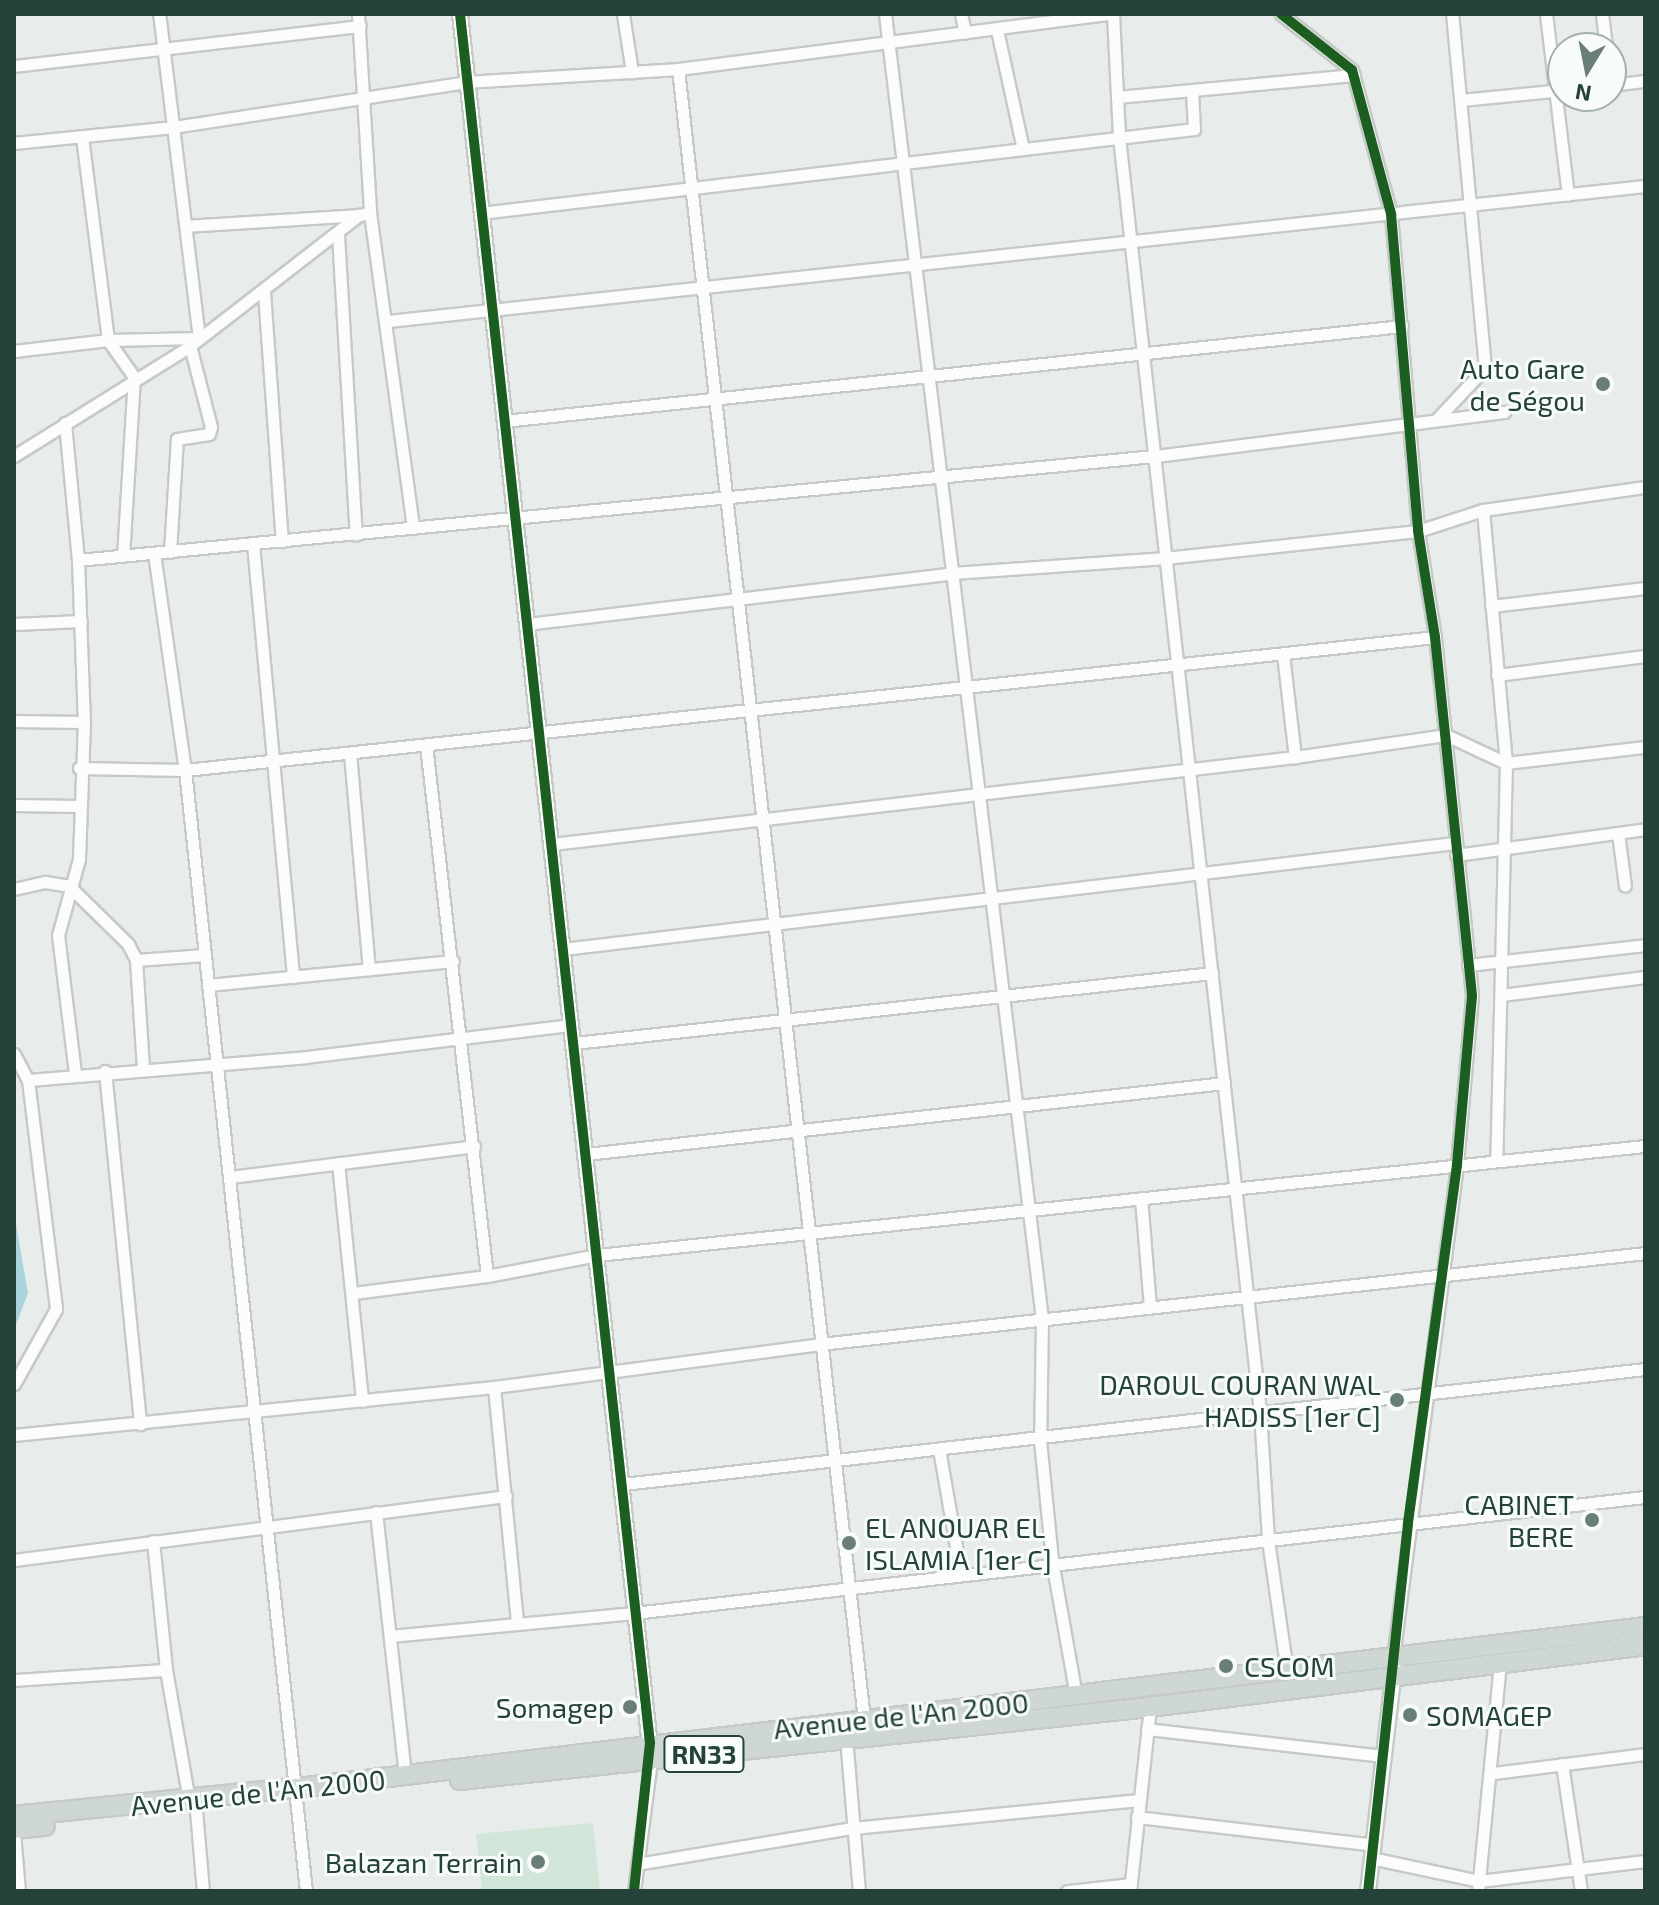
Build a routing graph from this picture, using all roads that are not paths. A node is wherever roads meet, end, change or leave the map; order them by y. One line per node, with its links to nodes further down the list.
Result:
1 (159, 14): 16 (street)
2 (460, 14): 3 (street); 21 (street)
3 (467, 14)
4 (623, 14): 19 (street)
5 (885, 14): 15 (street)
6 (961, 14): 14 (street)
7 (1105, 14): 11 (street)
8 (1113, 14): 25 (street)
9 (1281, 14): 20 (street)
10 (1452, 14): 26 (street)
11 (1034, 19): 13 (street)
12 (359, 20): 16 (street); 24 (street)
13 (997, 30): 14 (street); 32 (street)
14 (965, 33): 15 (street)
15 (888, 42): 18 (street); 33 (street)
16 (163, 49): 17 (street); 28 (street)
17 (14, 66)
18 (678, 69): 19 (street); 35 (street)
19 (632, 72): 21 (street)
20 (1354, 75): 22 (street); 40 (street)
21 (466, 82): 24 (street); 38 (street)
22 (1192, 90): 25 (street); 30 (street)
23 (1547, 91): 26 (street)
24 (366, 95): 28 (street); 39 (street)
25 (1117, 97): 30 (street)
26 (1461, 100): 37 (street)
27 (1561, 112): 36 (street)
28 (173, 127): 29 (street); 41 (street)
29 (82, 137): 31 (street); 50 (street)
30 (1119, 137): 32 (street); 43 (street)
31 (14, 143)
32 (1023, 149): 33 (street)
33 (901, 162): 35 (street); 44 (street)
34 (1645, 186): 36 (street)
35 (690, 188): 38 (street); 45 (street)
36 (1568, 195): 37 (street)
37 (1471, 205): 40 (street); 59 (street)
38 (480, 213): 47 (street)
39 (365, 214): 41 (street); 42 (street); 48 (street)
40 (1391, 214): 43 (street); 49 (street)
41 (186, 226): 51 (street)
42 (338, 235): 46 (street); 71 (street)
43 (1133, 241): 44 (street); 53 (street)
44 (916, 264): 45 (street); 54 (street)
45 (704, 287): 47 (street); 56 (street)
46 (264, 292): 51 (street); 72 (street)
47 (490, 310): 48 (street); 58 (street)
48 (388, 321): 69 (street)
49 (1402, 326): 53 (street); 61 (street)
50 (108, 340): 51 (street); 52 (street); 55 (street)
51 (195, 342): 55 (street); 74 (street)
52 (14, 351)
53 (1144, 353): 54 (street); 63 (street)
54 (928, 375): 56 (street); 64 (street)
55 (134, 377): 60 (street); 76 (street)
56 (715, 399): 58 (street); 66 (street)
57 (1504, 412): 59 (street)
58 (504, 421): 68 (street)
59 (1436, 421): 61 (street)
60 (65, 423): 62 (street); 78 (street)
61 (1408, 424): 63 (street); 70 (street)
62 (14, 456)
63 (1155, 456): 64 (street); 77 (street)
64 (940, 477): 66 (street); 79 (street)
65 (1645, 487): 67 (street)
66 (726, 498): 68 (street); 81 (street)
67 (1483, 510): 70 (street); 82 (street)
68 (516, 518): 69 (street); 85 (street)
69 (413, 528): 71 (street)
70 (1418, 531): 77 (street); 86 (street)
71 (356, 534): 72 (street)
72 (282, 541): 73 (street)
73 (253, 544): 74 (street); 101 (street)
74 (170, 552): 75 (street)
75 (154, 553): 76 (street); 104 (street)
76 (123, 556): 78 (street)
77 (1165, 558): 79 (street); 89 (street)
78 (78, 560): 83 (street)
79 (952, 573): 81 (street); 91 (street)
80 (1645, 588): 82 (street)
81 (737, 600): 85 (street); 92 (street)
82 (1491, 606): 90 (street)
83 (81, 621): 84 (street); 94 (street)
84 (14, 624)
85 (527, 624): 95 (street)
86 (1435, 637): 87 (street); 96 (street)
87 (1283, 654): 89 (street); 100 (street)
88 (1645, 656): 90 (street)
89 (1177, 665): 91 (street); 105 (street)
90 (1497, 675): 102 (street)
91 (965, 685): 92 (street); 106 (street)
92 (750, 710): 95 (street); 109 (street)
93 (14, 721): 94 (street)
94 (84, 722): 103 (street)
95 (539, 733): 97 (street); 112 (street)
96 (1446, 735): 100 (street); 102 (street); 114 (street)
97 (426, 745): 99 (street); 125 (street)
98 (1645, 747): 102 (street)
99 (350, 753): 101 (street); 128 (street)
100 (1295, 757): 105 (street)
101 (271, 761): 104 (street); 130 (street)
102 (1506, 763): 113 (street)
103 (79, 768): 104 (street); 108 (street)
104 (185, 770): 123 (street)
105 (1190, 770): 106 (street); 115 (street)
106 (978, 794): 109 (street); 119 (street)
107 (14, 805): 108 (street)
108 (77, 806): 116 (street)
109 (763, 820): 112 (street); 120 (street)
110 (1645, 829): 111 (street)
111 (1618, 833): 113 (street); 117 (street)
112 (552, 844): 122 (street)
113 (1503, 848): 114 (street); 126 (street)
114 (1455, 849): 115 (street); 127 (street)
115 (1201, 873): 119 (street); 129 (street)
116 (69, 886): 118 (street); 124 (street); 143 (street)
117 (1625, 886)
118 (14, 889)
119 (991, 898): 120 (street); 134 (street)
120 (774, 924): 122 (street); 135 (street)
121 (1645, 945): 126 (street)
122 (563, 949): 136 (street)
123 (205, 955): 124 (street); 132 (street)
124 (136, 960): 141 (street)
125 (453, 961): 128 (street); 137 (street)
126 (1501, 961): 127 (street); 133 (street)
127 (1468, 965): 153 (street)
128 (369, 969): 130 (street)
129 (1212, 973): 134 (street); 145 (street)
130 (293, 977): 132 (street)
131 (1645, 977): 133 (street)
132 (208, 985): 140 (street)
133 (1501, 995): 151 (street)
134 (1003, 996): 135 (street); 146 (street)
135 (785, 1021): 138 (street); 147 (street)
136 (572, 1025): 137 (street); 138 (street)
137 (462, 1038): 140 (street); 148 (street)
138 (574, 1043): 150 (street)
139 (14, 1054): 144 (street)
140 (217, 1063): 141 (street); 154 (street)
141 (143, 1069): 142 (street)
142 (105, 1071): 143 (street); 176 (street)
143 (75, 1073): 144 (street)
144 (28, 1080): 170 (street)
145 (1224, 1083): 146 (street); 155 (street)
146 (1016, 1106): 147 (street); 157 (street)
147 (797, 1131): 150 (street); 158 (street)
148 (474, 1146): 152 (street); 161 (street)
149 (1645, 1146): 151 (street)
150 (586, 1154): 160 (street)
151 (1496, 1161): 153 (street)
152 (338, 1163): 154 (street); 163 (street)
153 (1457, 1165): 155 (street); 162 (street)
154 (230, 1177): 175 (street)
155 (1235, 1188): 156 (street); 164 (street)
156 (1141, 1198): 157 (street); 165 (street)
157 (1028, 1209): 158 (street); 166 (street)
158 (808, 1234): 160 (street); 167 (street)
159 (1645, 1253): 162 (street)
160 (597, 1255): 161 (street); 169 (street)
161 (487, 1276): 163 (street)
162 (1441, 1276): 164 (street); 172 (street)
163 (353, 1293): 173 (street)
164 (1246, 1297): 165 (street); 174 (street)
165 (1150, 1308): 166 (street)
166 (1042, 1319): 167 (street); 178 (street)
167 (820, 1344): 169 (street); 180 (street)
168 (1645, 1369): 172 (street)
169 (605, 1371): 171 (street); 181 (street)
170 (14, 1384)
171 (494, 1387): 173 (street); 182 (street)
172 (1428, 1393): 174 (street); 185 (street)
173 (362, 1401): 175 (street)
174 (1260, 1412): 178 (street); 187 (street)
175 (253, 1413): 176 (street); 186 (street)
176 (140, 1424): 177 (street)
177 (14, 1435)
178 (1040, 1440): 179 (street); 190 (street)
179 (939, 1449): 180 (street); 191 (street)
180 (834, 1460): 181 (street); 192 (street)
181 (623, 1484): 193 (street)
182 (506, 1496): 184 (street); 194 (street)
183 (1645, 1497): 185 (street)
184 (376, 1512): 186 (street); 196 (street)
185 (1408, 1524): 187 (street); 199 (street)
186 (265, 1529): 188 (street); 214 (street)
187 (1268, 1540): 190 (street); 201 (street)
188 (153, 1541): 189 (street); 200 (street)
189 (14, 1560)
190 (1052, 1561): 191 (street); 203 (street)
191 (961, 1575): 192 (street)
192 (848, 1588): 193 (street); 205 (street)
193 (634, 1613): 194 (street); 208 (street)
194 (517, 1622): 196 (street)
195 (1645, 1627): 199 (main road, Avenue de l'An 2000)
196 (390, 1636): 213 (street)
197 (1645, 1645): 198 (main road, Avenue de l'An 2000)
198 (1500, 1663): 199 (main road, Avenue de l'An 2000); 212 (street)
199 (1393, 1666): 201 (main road, Avenue de l'An 2000 / RN33); 204 (main road, Avenue de l'An 2000 / RN33); 210 (street)
200 (166, 1670): 202 (street); 216 (street)
201 (1287, 1673): 203 (main road, Avenue de l'An 2000 / RN33)
202 (14, 1680)
203 (1076, 1696): 205 (main road, Avenue de l'An 2000 / RN33)
204 (1150, 1707): 206 (street); 207 (main road, Avenue de l'An 2000 / RN33)
205 (864, 1720): 208 (main road, Avenue de l'An 2000 / RN33)
206 (1147, 1729): 210 (street); 215 (street)
207 (846, 1737): 208 (main road, Avenue de l'An 2000 / RN33); 219 (street)
208 (650, 1751): 213 (main road, Avenue de l'An 2000 / RN33); 214 (main road, Avenue de l'An 2000 / RN33); 223 (street)
209 (1645, 1754): 211 (street)
210 (1384, 1756): 221 (street)
211 (1562, 1764): 212 (street); 224 (street)
212 (1493, 1773): 226 (street)
213 (405, 1776): 214 (main road, Avenue de l'An 2000 / RN33)
214 (298, 1793): 216 (main road, Avenue de l'An 2000 / RN33); 229 (street)
215 (1139, 1800): 218 (street); 219 (street)
216 (193, 1805): 217 (main road, Avenue de l'An 2000 / RN33); 220 (main road, Avenue de l'An 2000 / RN33); 228 (street)
217 (14, 1816)
218 (1137, 1817): 221 (street); 225 (street)
219 (853, 1828): 223 (street); 231 (street)
220 (14, 1831): 227 (street)
221 (1372, 1852): 226 (street); 233 (street)
222 (1645, 1861): 224 (street)
223 (637, 1864): 230 (street)
224 (1578, 1867): 226 (street); 234 (street)
225 (1130, 1888): 232 (street)
226 (1479, 1888)
227 (19, 1891)
228 (203, 1891)
229 (306, 1891)
230 (634, 1891)
231 (859, 1891)
232 (1067, 1891)
233 (1368, 1891)
234 (1581, 1891)

